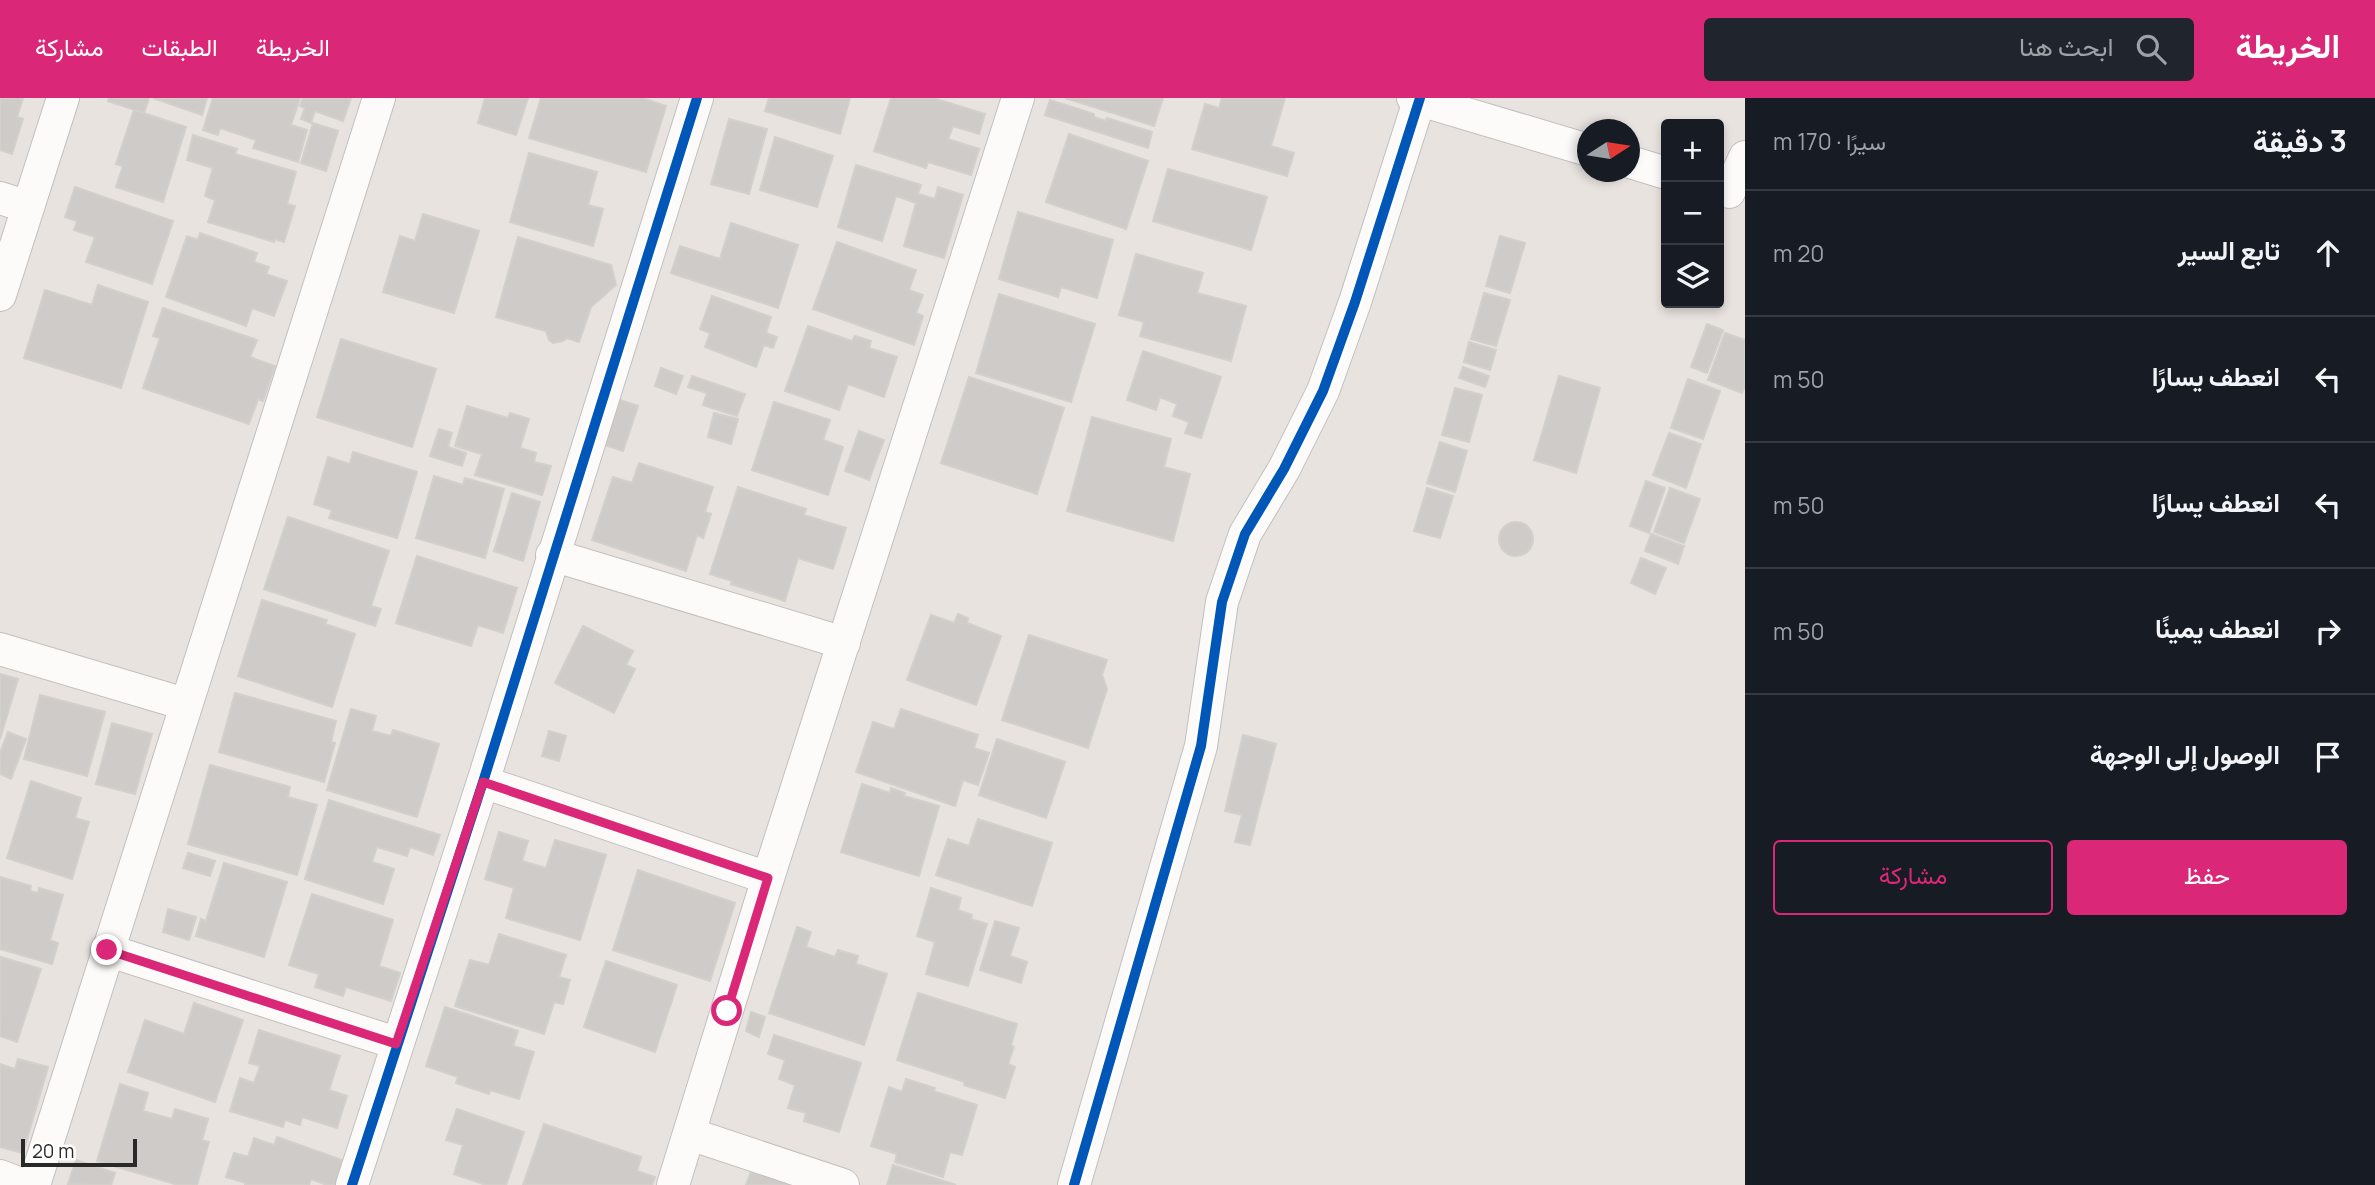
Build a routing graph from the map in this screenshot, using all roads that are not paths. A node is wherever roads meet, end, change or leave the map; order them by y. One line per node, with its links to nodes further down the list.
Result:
1 (63, 98): 11 (street)
2 (379, 98): 16 (street)
3 (697, 98): 13 (street)
4 (1018, 98): 14 (street)
5 (1418, 99): 6 (street); 28 (street)
6 (1577, 147)
7 (1745, 157): 10 (street)
8 (1640, 165): 9 (street)
9 (1661, 172)
10 (1731, 193)
11 (14, 202): 12 (street)
12 (0, 295)
13 (552, 555): 14 (street); 17 (street)
14 (844, 643): 18 (street)
15 (0, 649): 16 (street)
16 (185, 704): 19 (street)
17 (483, 782): 18 (street); 20 (street)
18 (768, 878): 21 (street)
19 (107, 950): 20 (street); 24 (street)
20 (396, 1044): 25 (street)
21 (690, 1134): 26 (street); 27 (street)
22 (0, 1176): 23 (street)
23 (23, 1185)
24 (34, 1185)
25 (352, 1185)
26 (673, 1185)
27 (843, 1185)
28 (1074, 1185)

